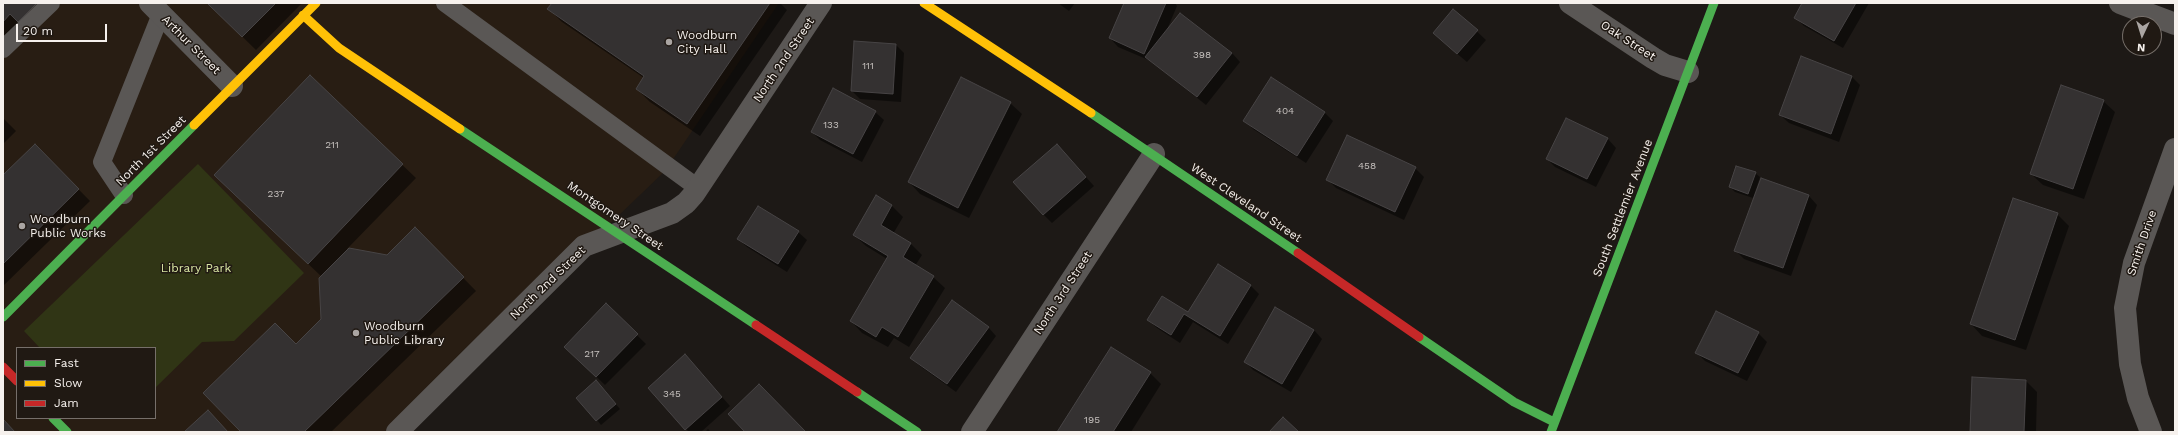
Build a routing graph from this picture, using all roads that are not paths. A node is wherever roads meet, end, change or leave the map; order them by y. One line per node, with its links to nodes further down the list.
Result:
1 (52, 3): 12 (lane)
2 (316, 3): 10 (street, North 1st Street)
3 (445, 3): 17 (lane)
4 (822, 3): 17 (street, North 2nd Street)
5 (924, 3): 16 (street, West Cleveland Street)
6 (1570, 3): 13 (street, Oak Street)
7 (1714, 3): 13 (street, South Settlemier Avenue)
8 (2120, 3): 11 (street)
9 (155, 8): 14 (street, Arthur Street); 18 (lane)
10 (303, 15): 14 (street, North 1st Street); 19 (street, Montgomery Street)
11 (2175, 24)
12 (3, 49)
13 (1688, 72): 24 (street, South Settlemier Avenue)
14 (232, 86): 18 (street, North 1st Street)
15 (2175, 149): 30 (street, Smith Drive)
16 (1154, 154): 24 (street, West Cleveland Street); 28 (street, North 3rd Street)
17 (698, 188): 19 (street, North 2nd Street)
18 (124, 195): 20 (street, North 1st Street)
19 (619, 233): 25 (street, Montgomery Street); 27 (street, North 2nd Street)
20 (3, 317)
21 (3, 367): 22 (street)
22 (16, 380)
23 (54, 419): 26 (street)
24 (1554, 422): 29 (street, South Settlemier Avenue)
25 (909, 430)
26 (67, 432)
27 (397, 432)
28 (972, 432)
29 (1551, 432)
30 (2151, 432)

